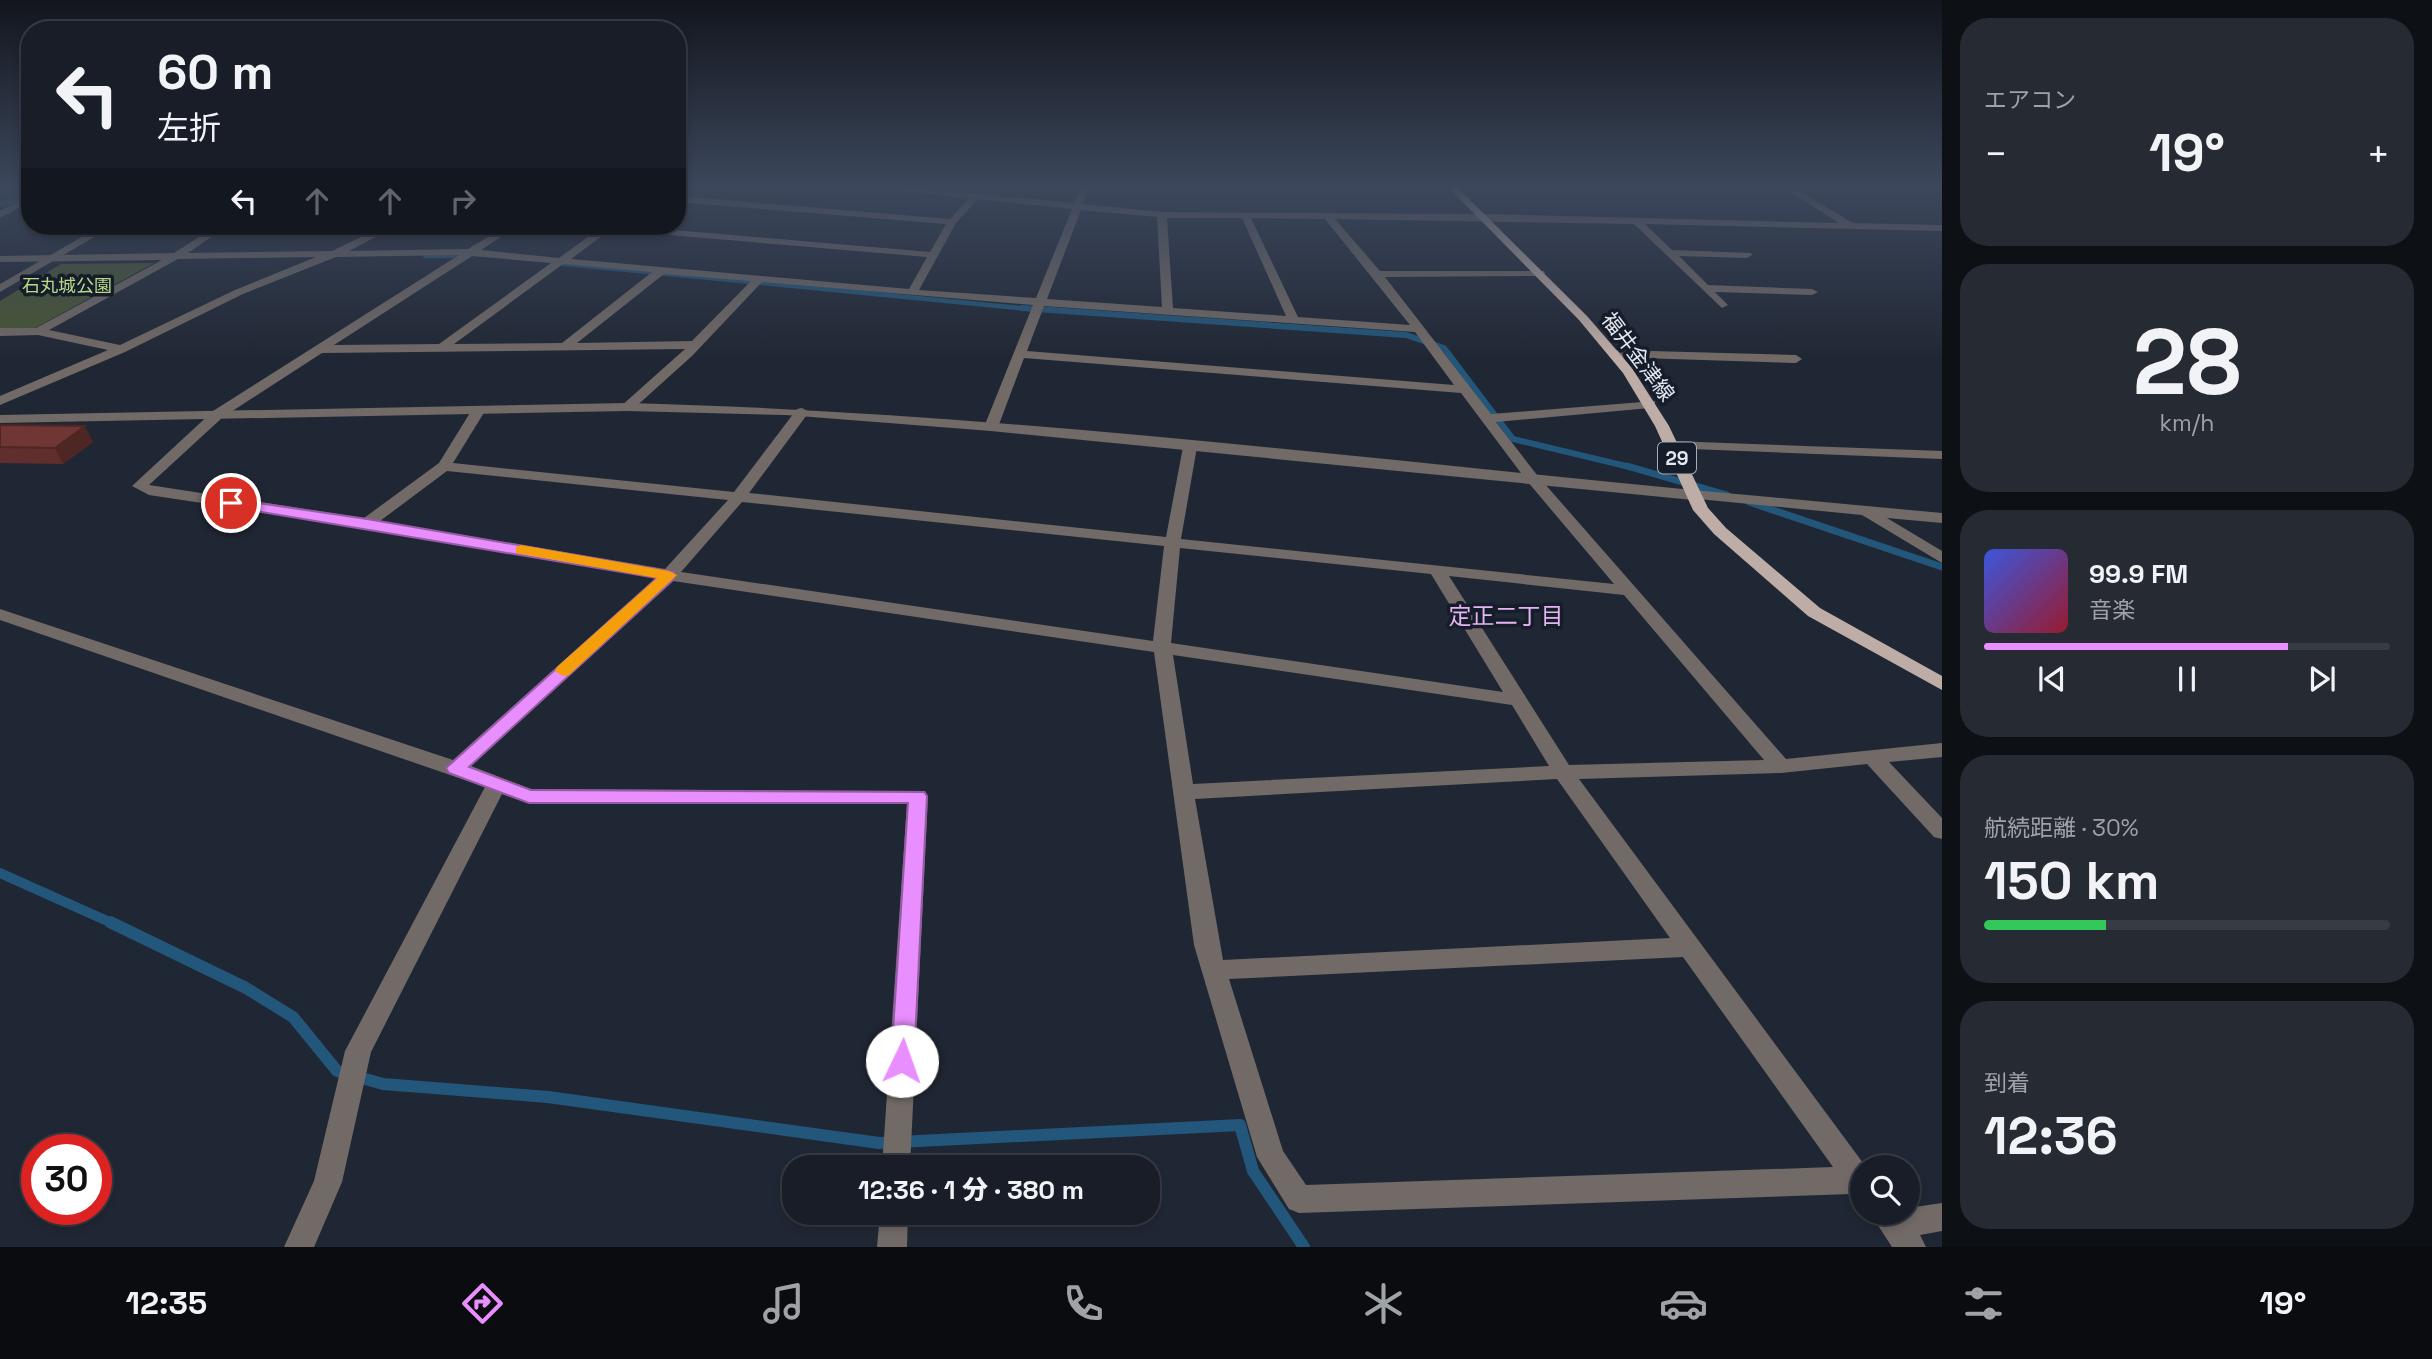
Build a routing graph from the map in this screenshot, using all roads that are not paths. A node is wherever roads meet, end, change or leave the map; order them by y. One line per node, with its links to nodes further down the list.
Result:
1 (79, 243): 20 (street)
2 (196, 243): 19 (street)
3 (356, 243): 16 (street)
4 (487, 243): 14 (street)
5 (585, 243): 22 (street)
6 (797, 243): 17 (street)
7 (940, 243): 17 (street)
8 (1061, 243): 31 (street)
9 (1164, 243): 33 (street)
10 (1258, 243): 34 (street)
11 (1351, 243): 25 (street)
12 (1511, 243): 24 (main road, 福井金津線 / 29)
13 (1659, 243): 15 (street)
14 (472, 253): 16 (street); 22 (street); 42 (street)
15 (1669, 253): 18 (street); 28 (street)
16 (334, 254): 19 (street); 41 (street)
17 (934, 255): 30 (street)
18 (1747, 255)
19 (175, 257): 20 (street); 37 (street)
20 (54, 258): 21 (street); 27 (street)
21 (0, 259)
22 (559, 261): 23 (street); 40 (street)
23 (661, 271): 26 (street); 39 (street)
24 (1540, 273): 25 (street); 44 (main road, 福井金津線 / 29)
25 (1377, 274): 35 (street)
26 (758, 280): 30 (street); 38 (street)
27 (0, 289)
28 (1705, 289): 29 (street); 32 (street)
29 (1812, 292)
30 (912, 293): 31 (street)
31 (1038, 304): 33 (street); 43 (street)
32 (1722, 305)
33 (1168, 313): 34 (street)
34 (1294, 321): 35 (street)
35 (1417, 329): 46 (street)
36 (0, 331): 37 (street)
37 (37, 331): 41 (street)
38 (696, 345): 39 (street); 49 (street)
39 (565, 346): 40 (street)
40 (441, 348): 42 (street)
41 (121, 349): 47 (street)
42 (317, 349): 52 (street)
43 (1019, 354): 46 (street); 55 (street)
44 (1614, 354): 45 (street); 48 (main road, 福井金津線 / 29)
45 (1796, 359)
46 (1462, 389): 54 (street)
47 (0, 401)
48 (1650, 404): 54 (street); 56 (main road, 福井金津線 / 29)
49 (627, 407): 50 (street); 51 (street)
50 (478, 411): 52 (street); 59 (street)
51 (802, 412): 55 (street); 62 (street)
52 (218, 414): 53 (street); 65 (street)
53 (0, 419)
54 (1485, 419): 60 (street)
55 (991, 427): 57 (street)
56 (1671, 445): 58 (street); 61 (main road, 福井金津線 / 29)
57 (1190, 447): 60 (street); 66 (street)
58 (1942, 455)
59 (444, 466): 62 (street); 65 (street)
60 (1532, 478): 61 (street); 70 (street)
61 (1693, 495): 63 (street); 73 (main road, 福井金津線 / 29)
62 (740, 496): 66 (street); 69 (street)
63 (1864, 511): 64 (street); 67 (street)
64 (1942, 518)
65 (367, 523): 69 (street)
66 (1173, 541): 68 (street); 72 (street)
67 (1942, 558)
68 (1436, 569): 70 (street); 74 (street)
69 (669, 575): 72 (street); 78 (street)
70 (1627, 590): 77 (street)
71 (0, 614): 78 (street)
72 (1163, 650): 74 (street); 81 (street)
73 (1942, 684)
74 (1518, 700): 79 (street)
75 (1942, 750): 76 (street)
76 (1872, 757): 77 (street); 82 (street)
77 (1781, 766): 79 (street)
78 (456, 768): 80 (street)
79 (1563, 772): 81 (street); 83 (street)
80 (496, 785): 85 (street); 91 (street)
81 (1184, 792): 84 (street)
82 (1942, 831)
83 (1690, 947): 84 (street); 86 (street)
84 (1213, 970): 87 (street)
85 (897, 1155)
86 (1850, 1169)
87 (1850, 1183)
88 (1942, 1217): 90 (street)
89 (893, 1225): 92 (street)
90 (1896, 1228)
91 (299, 1247)
92 (892, 1247)

